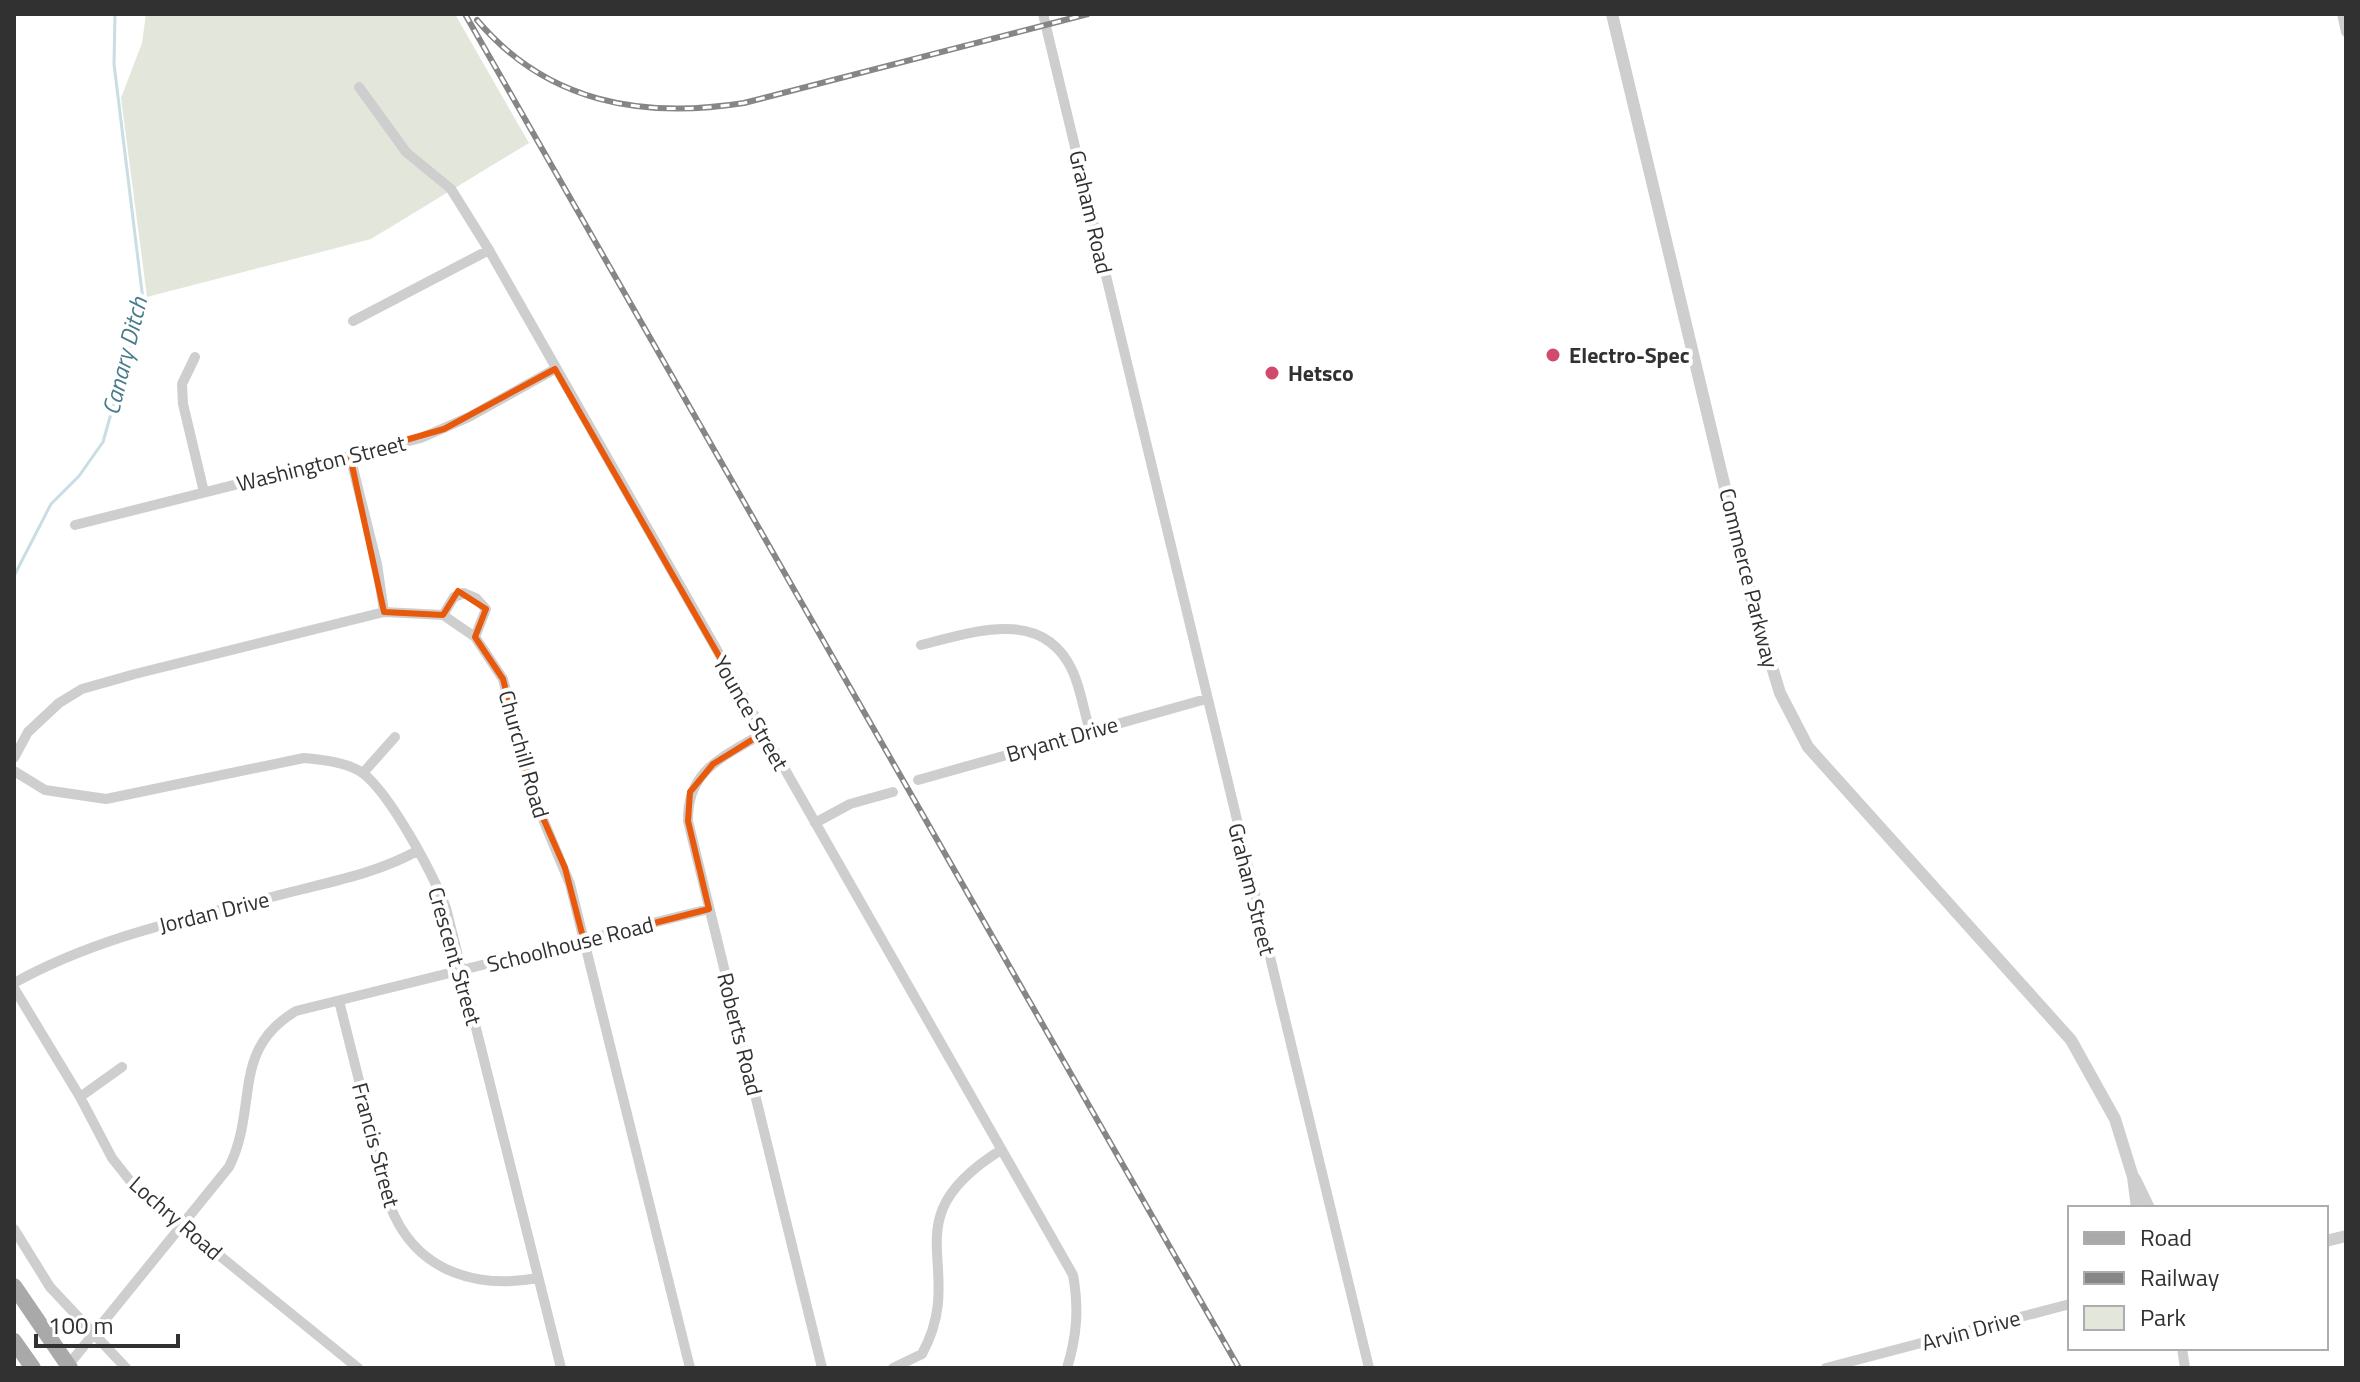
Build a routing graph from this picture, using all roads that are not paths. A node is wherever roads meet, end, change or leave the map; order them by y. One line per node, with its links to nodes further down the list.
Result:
1 (1043, 14): 10 (street, Graham Road)
2 (1612, 14): 37 (street, Commerce Parkway)
3 (2342, 14): 4 (street)
4 (2346, 32)
5 (359, 87): 6 (street, Younce Street)
6 (489, 250): 7 (street); 9 (street, Younce Street)
7 (353, 321)
8 (195, 357): 12 (street)
9 (555, 369): 11 (street, Washington Street); 20 (street, Younce Street)
10 (1138, 410): 18 (street, Graham Street)
11 (350, 456): 12 (street, Washington Street); 14 (street)
12 (204, 492): 13 (street, Washington Street)
13 (75, 525)
14 (384, 612): 15 (street); 22 (street)
15 (443, 615): 16 (street, Churchill Road); 16 (street)
16 (475, 637): 30 (street, Churchill Road)
17 (921, 645): 19 (street)
18 (1206, 699): 19 (street, Bryant Drive); 56 (street, Graham Street)
19 (1090, 731): 25 (street, Bryant Drive)
20 (763, 733): 27 (street, Younce Street); 29 (street, Roberts Road)
21 (395, 737): 24 (street)
22 (14, 758)
23 (14, 771): 24 (street)
24 (363, 773): 28 (street, Crescent Street)
25 (918, 780)
26 (893, 792): 27 (street)
27 (815, 823): 36 (street, Younce Street)
28 (417, 851): 31 (street, Crescent Street); 32 (street, Jordan Drive)
29 (709, 909): 30 (street, Schoolhouse Road); 53 (street, Roberts Road)
30 (584, 941): 31 (street, Schoolhouse Road); 52 (street, Churchill Road)
31 (462, 970): 33 (street, Schoolhouse Road); 42 (street, Crescent Street)
32 (14, 986): 35 (street, Lochry Road)
33 (339, 1001): 40 (street, Schoolhouse Road); 42 (street, Francis Street)
34 (122, 1067): 35 (street)
35 (80, 1097): 40 (street, Lochry Road)
36 (1001, 1150): 54 (street); 55 (street, Younce Street)
37 (2133, 1177): 38 (street, Commerce Parkway); 39 (street, Commerce Parkway)
38 (2137, 1206)
39 (2148, 1206)
40 (183, 1226): 45 (street, Schoolhouse Road); 50 (street, Lochry Road)
41 (14, 1229): 45 (street)
42 (538, 1278): 51 (street, Crescent Street)
43 (14, 1286): 47 (main road)
44 (2068, 1305): 57 (street, Arvin Drive)
45 (93, 1335): 47 (street, Schoolhouse Road); 49 (street)
46 (14, 1341): 48 (main road)
47 (68, 1367)
48 (33, 1368)
49 (126, 1368)
50 (358, 1368)
51 (561, 1368)
52 (690, 1368)
53 (822, 1368)
54 (893, 1368)
55 (1067, 1368)
56 (1369, 1368)
57 (1826, 1368)

